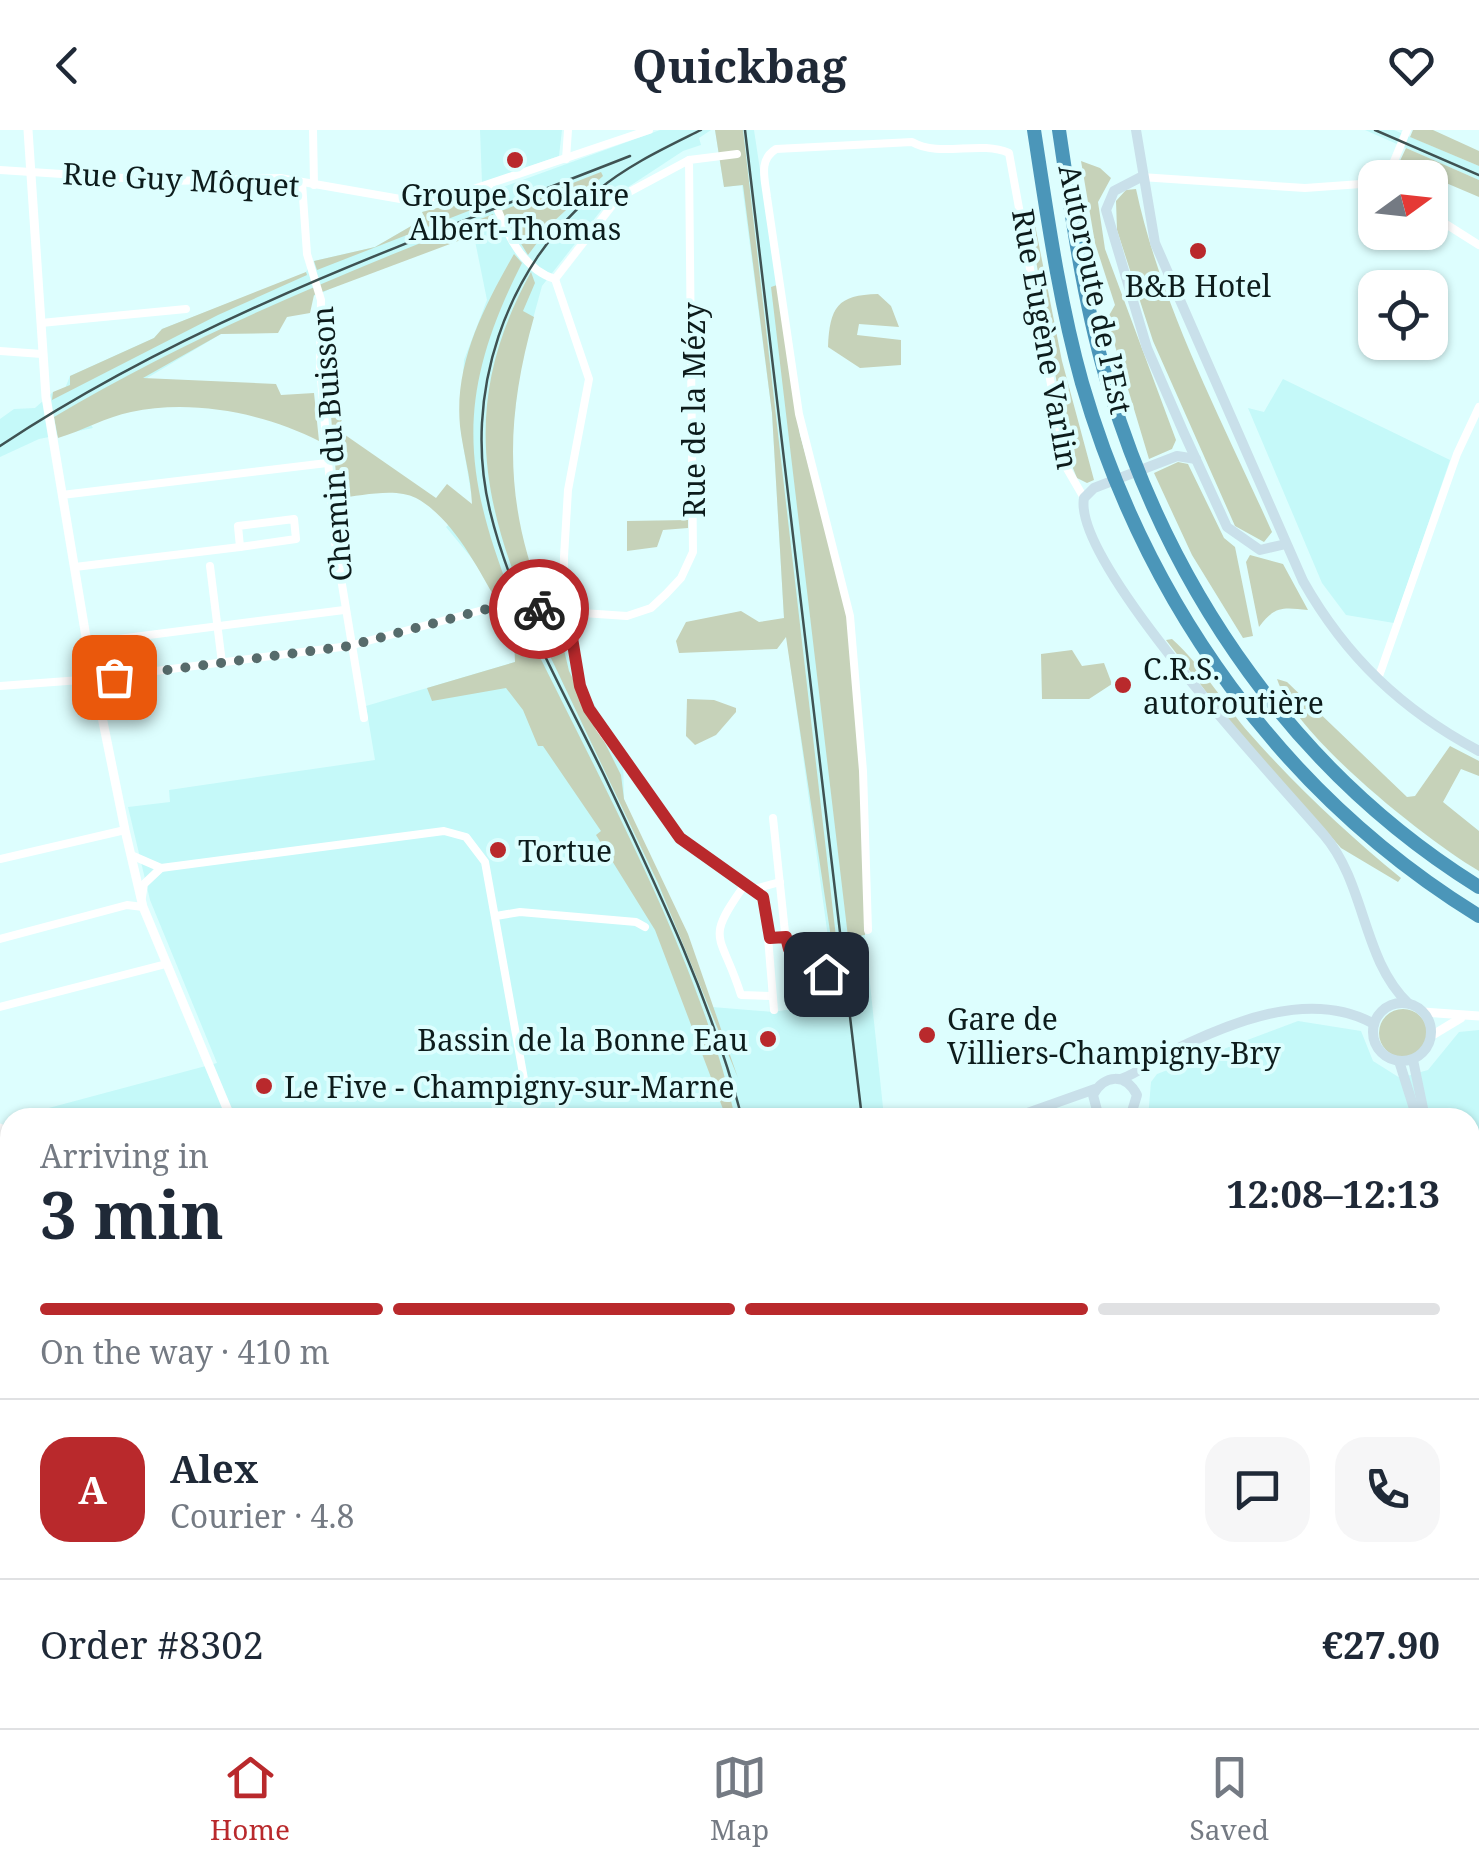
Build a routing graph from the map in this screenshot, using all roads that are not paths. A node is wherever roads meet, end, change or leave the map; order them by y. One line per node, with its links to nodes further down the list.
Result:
1 (28, 130): 16 (street)
2 (314, 130): 20 (street)
3 (568, 130): 12 (street)
4 (649, 130): 12 (street, Rue Guy Môquet)
5 (906, 130): 10 (street)
6 (1034, 130): 61 (highway, Autoroute de l’Est)
7 (1059, 130): 58 (highway, Autoroute de l’Est)
8 (1136, 130): 17 (main road)
9 (1407, 130): 14 (street)
10 (912, 142): 35 (street, Rue Eugène Varlin); 63 (street, Rue Eugène Varlin)
11 (737, 154): 13 (street)
12 (566, 160): 21 (street, Rue Guy Môquet)
13 (689, 160): 24 (street); 41 (street, Rue de la Mézy)
14 (1394, 160)
15 (0, 170): 16 (street, Rue Guy Môquet)
16 (30, 171): 18 (street, Rue Guy Môquet); 26 (street)
17 (1141, 177): 19 (street); 30 (main road); 36 (main road)
18 (302, 183): 20 (street, Rue Guy Môquet); 33 (street, Chemin du Buisson)
19 (1358, 183)
20 (314, 185): 21 (street, Rue Guy Môquet)
21 (488, 185): 24 (street)
22 (1448, 225): 23 (street)
23 (1479, 245)
24 (556, 279): 41 (street)
25 (186, 309): 26 (street)
26 (41, 323): 28 (street)
27 (0, 351): 28 (street)
28 (42, 354): 34 (street)
29 (1479, 407): 47 (street)
30 (1186, 437): 31 (main road); 32 (main road)
31 (1176, 456): 32 (main road); 35 (main road)
32 (1196, 459): 36 (main road)
33 (326, 463): 34 (street); 40 (street, Chemin du Buisson)
34 (62, 495): 39 (street)
35 (1084, 498): 69 (main road, Rue Eugène Varlin)
36 (1286, 544): 47 (main road)
37 (240, 546): 37 (street); 39 (street)
38 (210, 566): 42 (street)
39 (74, 567): 43 (street)
40 (344, 610): 42 (street); 44 (street, Chemin du Buisson)
41 (568, 614): 44 (street); 57 (street)
42 (218, 628): 43 (street); 45 (street)
43 (87, 642): 46 (street)
44 (349, 646): 45 (street); 49 (street, Chemin du Buisson)
45 (222, 663): 46 (street)
46 (94, 679): 48 (street); 52 (street)
47 (1376, 681): 50 (main road)
48 (0, 686)
49 (364, 718)
50 (1479, 751)
51 (773, 818): 56 (street)
52 (125, 830): 53 (street); 54 (street)
53 (130, 855): 55 (street); 59 (street)
54 (0, 859)
55 (161, 868): 59 (street); 60 (street)
56 (780, 882): 57 (street); 64 (street)
57 (750, 886): 66 (street); 70 (street)
58 (1479, 887)
59 (142, 904): 65 (street); 67 (street)
60 (496, 916): 62 (street); 87 (street)
61 (1479, 916)
62 (644, 927)
63 (868, 930)
64 (786, 937): 66 (street); 68 (street)
65 (0, 938)
66 (770, 938): 70 (street)
67 (166, 964): 72 (street); 86 (street)
68 (826, 974)
69 (1386, 976): 71 (main road); 73 (main road)
70 (772, 996): 74 (street)
71 (1408, 1004): 73 (main road); 75 (main road)
72 (0, 1007)
73 (1386, 1008): 77 (main road)
74 (774, 1010)
75 (1423, 1012): 76 (street); 78 (main road)
76 (1474, 1016): 78 (street)
77 (1374, 1024): 80 (main road); 81 (main road)
78 (1431, 1036): 79 (main road)
79 (1413, 1060): 80 (main road); 93 (main road)
80 (1399, 1062): 92 (main road)
81 (1145, 1068): 82 (main road); 84 (main road)
82 (1121, 1079): 83 (main road); 84 (main road)
83 (1095, 1089): 85 (main road); 90 (main road)
84 (1136, 1095): 91 (main road)
85 (1077, 1099): 88 (main road); 89 (main road)
86 (228, 1108)
87 (529, 1108)
88 (1047, 1108)
89 (1088, 1108)
90 (1095, 1108)
91 (1133, 1108)
92 (1414, 1108)
93 (1424, 1108)

